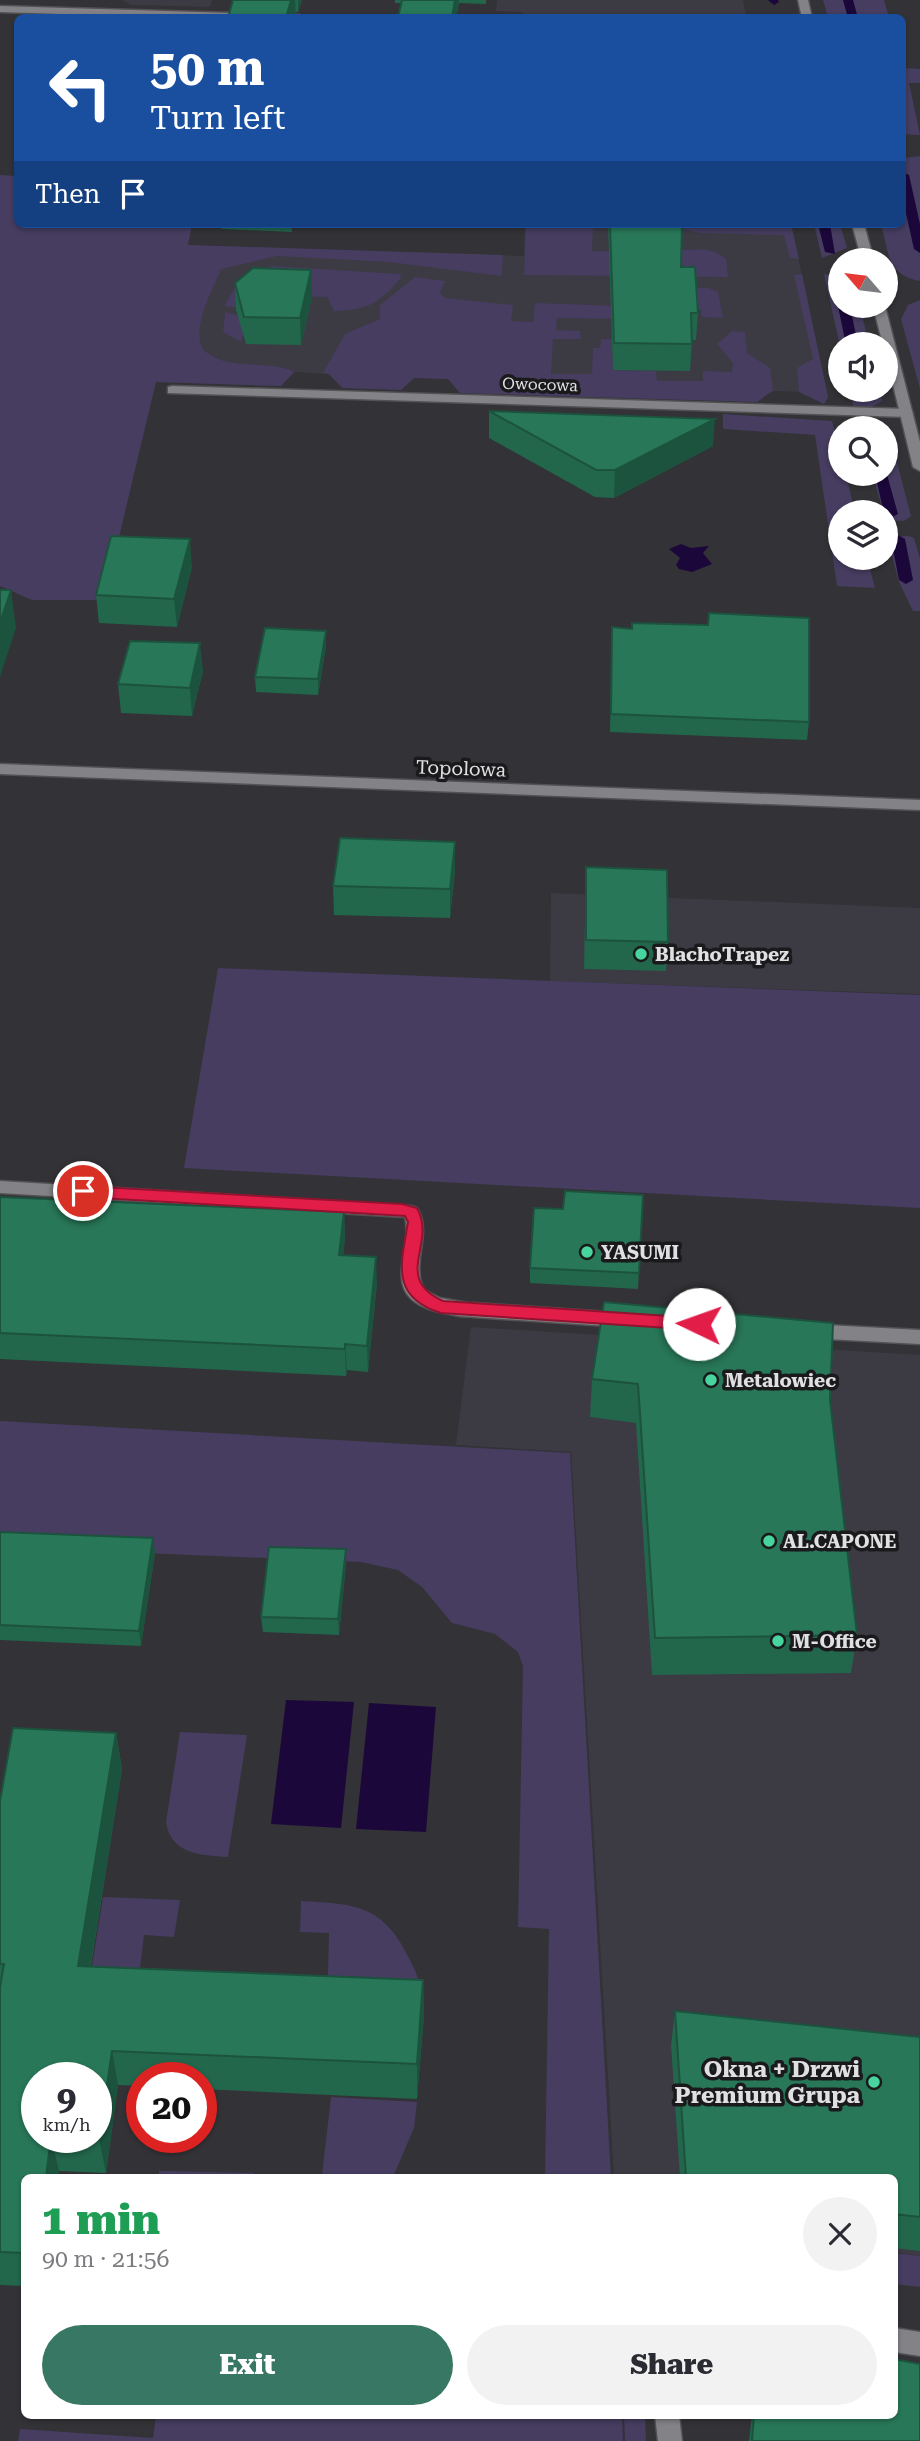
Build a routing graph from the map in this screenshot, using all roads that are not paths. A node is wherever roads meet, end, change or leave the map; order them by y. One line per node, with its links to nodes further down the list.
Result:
1 (0, 9): 2 (street)
2 (167, 14)
3 (860, 228): 4 (street)
4 (865, 248)
5 (882, 318): 7 (street)
6 (172, 390): 7 (street, Owocowa)
7 (907, 413): 8 (street)
8 (920, 467)
9 (0, 769): 10 (street, Topolowa)
10 (920, 804)
11 (0, 1187): 12 (street)
12 (644, 1321)
13 (796, 1330): 14 (street)
14 (920, 1337)
15 (898, 2341): 16 (street)
16 (920, 2344)
17 (667, 2419): 18 (street)
18 (670, 2441)

